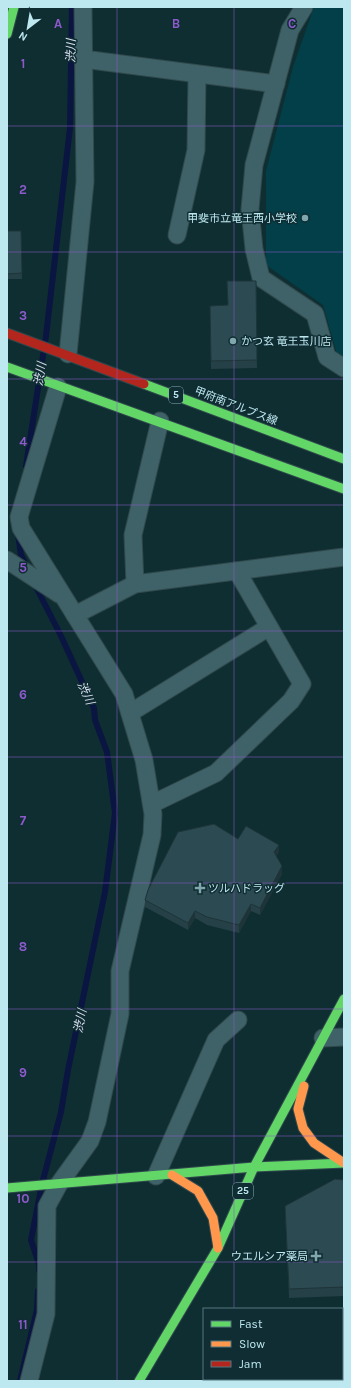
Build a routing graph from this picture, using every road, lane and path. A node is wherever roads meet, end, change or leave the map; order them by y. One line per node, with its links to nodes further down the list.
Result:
1 (14, 7): 4 (main road)
2 (83, 7): 5 (street)
3 (304, 7): 7 (street)
4 (7, 34)
5 (83, 59): 6 (street); 10 (street)
6 (197, 74): 7 (street); 8 (street)
7 (276, 84): 12 (street)
8 (177, 235)
9 (7, 333): 10 (main road, 甲府南アルプス線 / 5)
10 (68, 354): 15 (main road, 甲府南アルプス線 / 5)
11 (7, 367): 13 (main road)
12 (344, 368)
13 (58, 387): 14 (main road); 21 (street)
14 (160, 421): 16 (main road); 20 (street)
15 (344, 459)
16 (344, 489)
17 (344, 557): 19 (street)
18 (7, 560): 21 (street)
19 (237, 571): 20 (street); 23 (street)
20 (134, 584): 22 (street)
21 (64, 598): 22 (street)
22 (75, 615): 24 (street)
23 (269, 627): 24 (street); 25 (street)
24 (130, 713): 25 (street)
25 (152, 804): 34 (street)
26 (344, 999): 29 (main road, 25)
27 (238, 1020): 33 (street)
28 (344, 1037): 29 (street)
29 (323, 1038): 30 (main road, 25)
30 (313, 1058): 31 (main road); 32 (main road, 25)
31 (344, 1163): 32 (main road)
32 (254, 1168): 33 (main road); 36 (main road, 25)
33 (164, 1175): 34 (main road); 36 (main road)
34 (59, 1184): 35 (main road); 37 (street)
35 (7, 1188)
36 (218, 1248): 38 (main road, 25)
37 (29, 1381)
38 (139, 1381)

